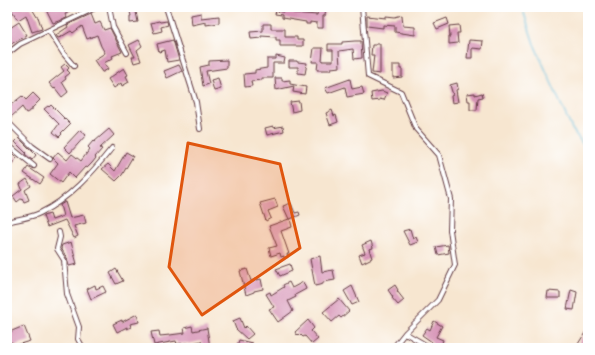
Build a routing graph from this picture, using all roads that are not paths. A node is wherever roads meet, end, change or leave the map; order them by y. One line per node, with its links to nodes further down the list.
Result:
1 (97, 7): 5 (street)
2 (109, 7): 6 (street)
3 (166, 7): 10 (street)
4 (362, 7): 17 (street)
5 (49, 31): 7 (street); 8 (street)
6 (127, 53)
7 (7, 54)
8 (74, 66)
9 (7, 121): 13 (street)
10 (200, 128)
11 (7, 144): 14 (street)
12 (112, 148): 15 (street)
13 (50, 159)
14 (34, 166)
15 (7, 222)
16 (59, 232): 18 (street)
17 (405, 333): 19 (street); 20 (street)
18 (83, 348)
19 (393, 348)
20 (431, 348)

